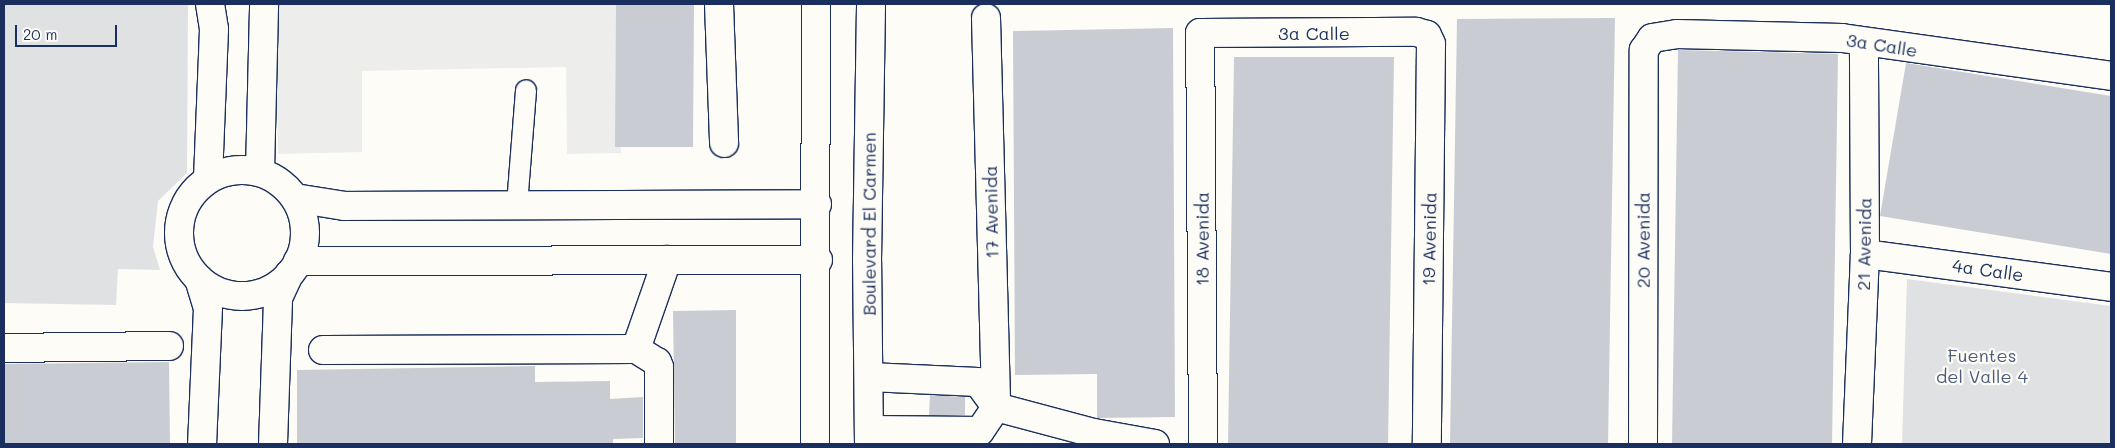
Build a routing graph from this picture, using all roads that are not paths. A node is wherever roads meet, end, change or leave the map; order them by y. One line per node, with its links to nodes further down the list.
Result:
1 (210, 4): 15 (street)
2 (264, 4): 14 (street)
3 (719, 4): 13 (street)
4 (816, 4): 17 (street)
5 (872, 4): 29 (street, Boulevard El Carmen)
6 (986, 18): 30 (street, 17 Avenida)
7 (1200, 33): 8 (street, 3a Calle); 37 (street, 18 Avenida)
8 (1427, 35): 38 (street, 19 Avenida)
9 (1652, 38): 10 (street, 3a Calle); 39 (street, 20 Avenida)
10 (1864, 43): 11 (street, 3a Calle); 19 (street, 21 Avenida)
11 (2111, 76)
12 (526, 90): 18 (lane)
13 (724, 143)
14 (260, 172): 15 (street); 16 (street)
15 (208, 179): 23 (street)
16 (295, 198): 18 (street); 22 (street)
17 (817, 204): 18 (street); 21 (street)
18 (517, 205)
19 (1865, 254): 24 (street, 4a Calle); 40 (street, 21 Avenida)
20 (667, 260): 21 (street); 22 (street); 27 (street)
21 (818, 260): 35 (street)
22 (294, 267): 23 (street); 33 (street)
23 (199, 279): 32 (street)
24 (2111, 287)
25 (169, 346): 26 (street)
26 (4, 348)
27 (636, 349): 28 (street); 34 (street)
28 (323, 350)
29 (869, 376): 30 (street); 31 (street, Boulevard El Carmen)
30 (996, 407): 31 (street); 36 (street)
31 (869, 437)
32 (202, 444)
33 (273, 444)
34 (659, 444)
35 (815, 444)
36 (1155, 444)
37 (1203, 444)
38 (1427, 444)
39 (1643, 444)
40 (1857, 444)

